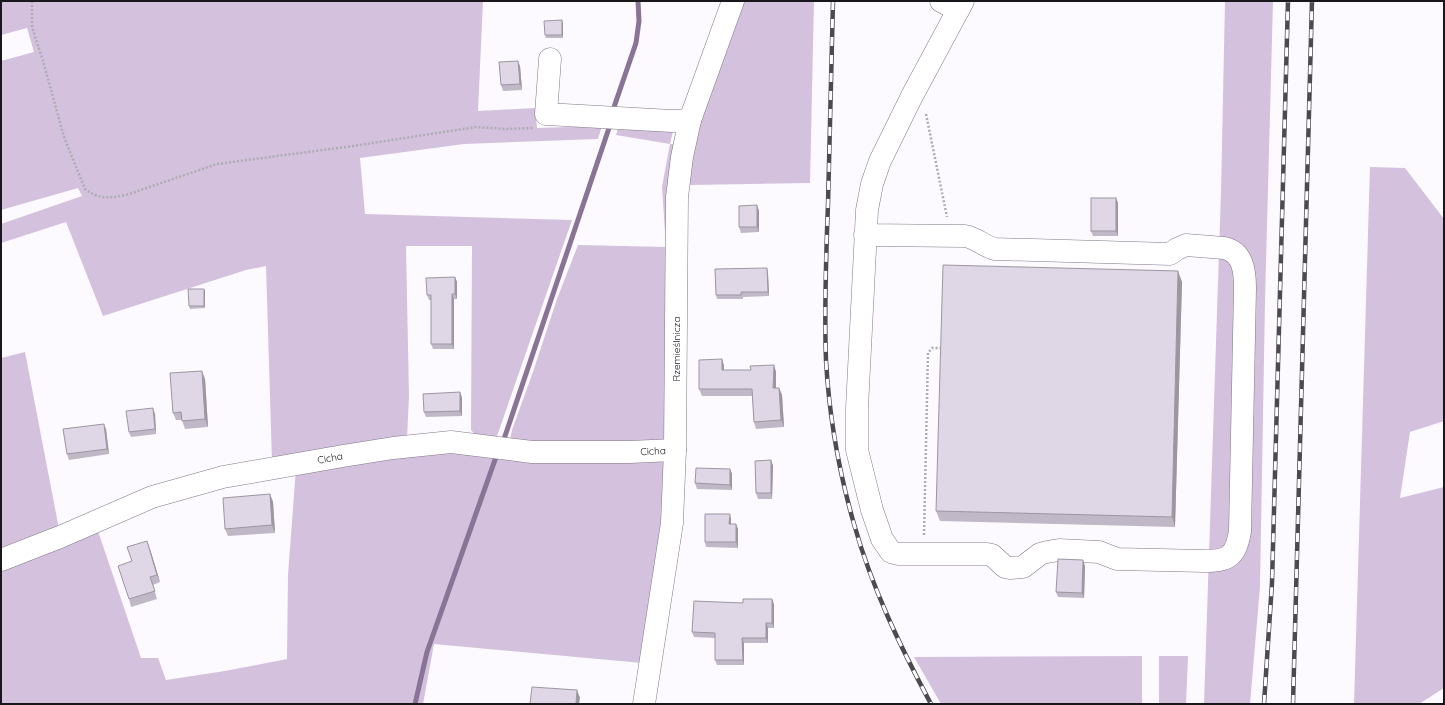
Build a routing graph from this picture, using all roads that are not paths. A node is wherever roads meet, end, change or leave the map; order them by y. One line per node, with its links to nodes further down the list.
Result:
1 (734, 1): 4 (street, Rzemieślnicza)
2 (954, 4): 5 (street)
3 (550, 59): 4 (street)
4 (690, 120): 6 (street, Rzemieślnicza)
5 (865, 234): 5 (street)
6 (675, 450): 7 (street, Cicha); 8 (street, Rzemieślnicza)
7 (1, 560)
8 (644, 704)

